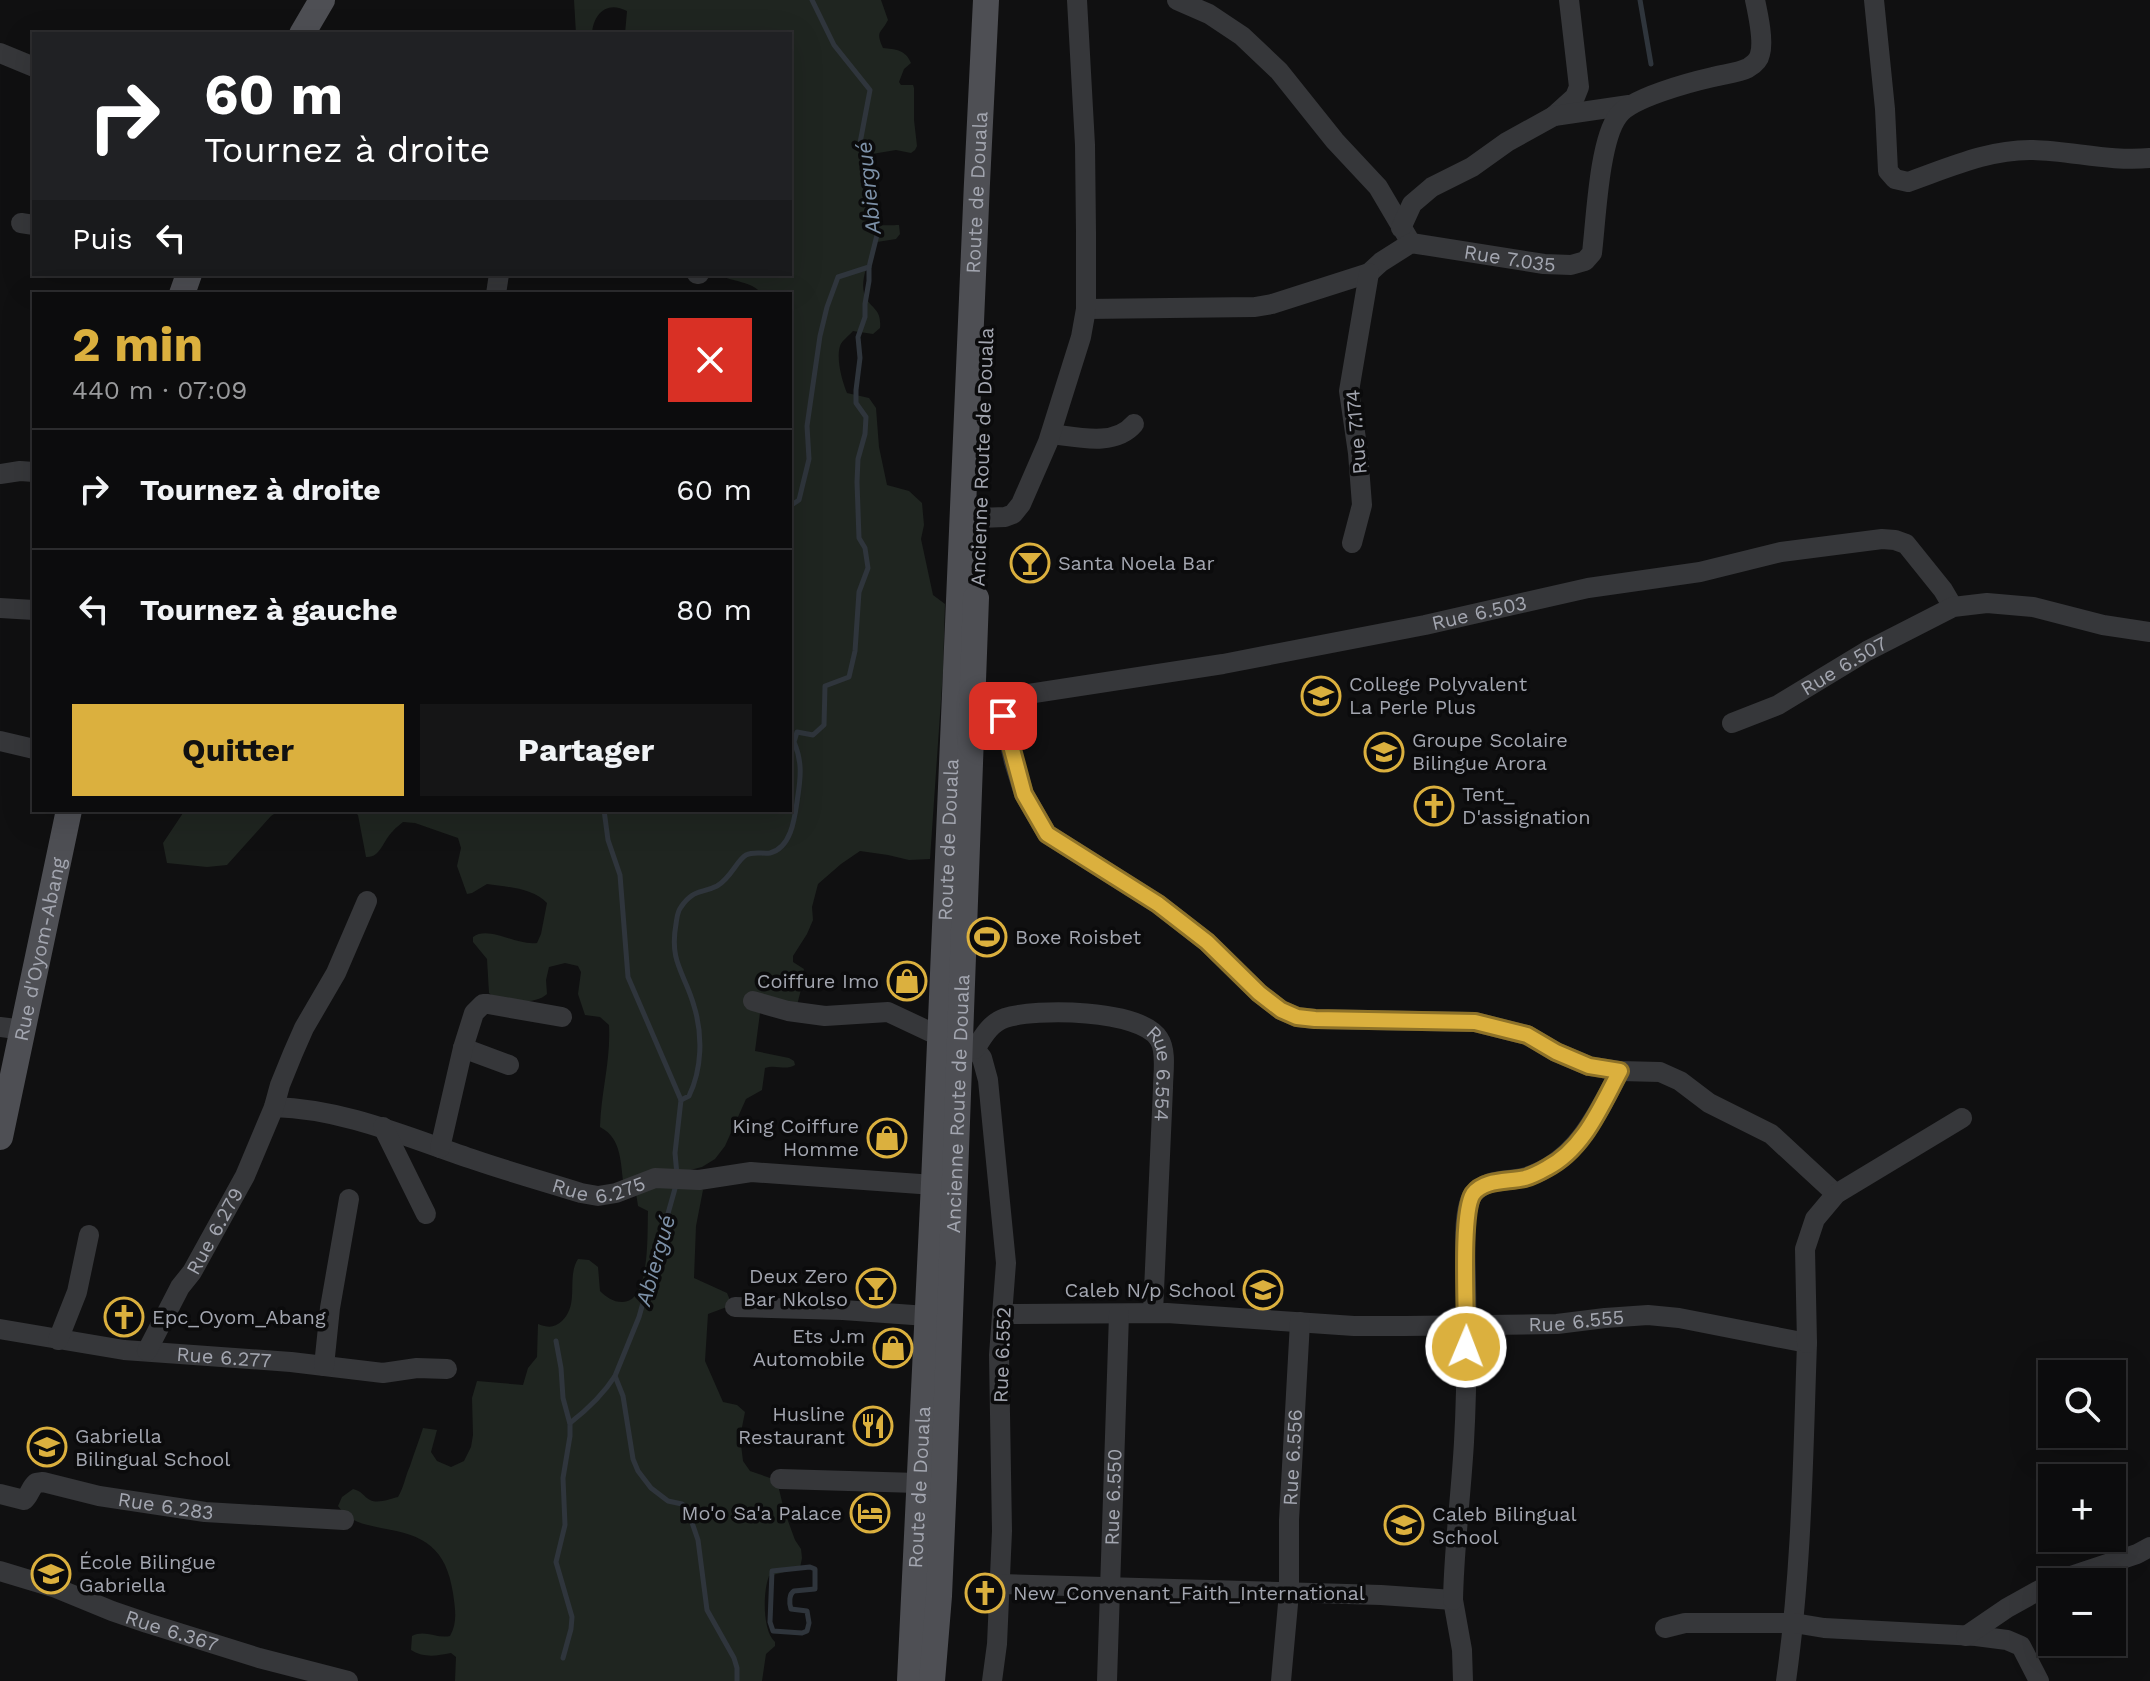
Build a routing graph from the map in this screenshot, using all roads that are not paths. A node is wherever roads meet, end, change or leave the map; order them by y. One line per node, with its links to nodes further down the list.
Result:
1 (322, 0): 9 (main road)
2 (986, 0): 38 (main road, Route de Douala)
3 (1002, 0): 22 (main road, Ancienne Route de Douala)
4 (1077, 0): 17 (street)
5 (1177, 0): 15 (street)
6 (1569, 0): 13 (street)
7 (1755, 0): 12 (street)
8 (1874, 0): 14 (street)
9 (303, 32)
10 (0, 53): 11 (street)
11 (32, 66)
12 (1629, 105): 13 (street); 15 (street, Rue 7.035)
13 (1554, 116): 15 (street)
14 (2150, 158)
15 (1401, 227): 16 (street)
16 (1369, 273): 17 (street); 23 (street, Rue 7.174)
17 (1086, 309): 19 (street)
18 (1134, 424): 19 (street)
19 (1051, 434): 22 (street)
20 (32, 472): 21 (street)
21 (0, 474)
22 (979, 518): 29 (main road, Ancienne Route de Douala)
23 (1352, 543)
24 (1953, 607): 27 (street); 28 (street, Rue 6.503); 30 (street, Rue 6.507)
25 (0, 608): 26 (street)
26 (32, 610)
27 (2150, 632)
28 (999, 699): 29 (street, Rue 6.503); 41 (street)
29 (973, 702): 38 (main road, Ancienne Route de Douala)
30 (1732, 723)
31 (0, 741): 32 (street)
32 (32, 749)
33 (68, 812): 37 (main road, Rue d'Oyom-Abang)
34 (367, 901): 42 (street, Rue 6.279)
35 (753, 1001): 38 (street)
36 (562, 1017): 39 (street)
37 (12, 1028): 45 (main road, Rue d'Oyom-Abang)
38 (958, 1042): 47 (main road, Route de Douala); 53 (street, Rue 6.554); 54 (street, Rue 6.552); 82 (main road, Ancienne Route de Douala)
39 (463, 1048): 40 (street); 46 (street)
40 (509, 1065)
41 (1620, 1071): 48 (street); 58 (street)
42 (274, 1107): 44 (street, Rue 6.275); 62 (street, Rue 6.279)
43 (1962, 1118): 48 (street)
44 (383, 1127): 46 (street, Rue 6.275); 50 (street)
45 (0, 1137)
46 (440, 1148): 47 (street, Rue 6.275)
47 (934, 1185): 56 (main road, Route de Douala)
48 (1836, 1194): 61 (street)
49 (349, 1199): 63 (street)
50 (426, 1214)
51 (89, 1235): 60 (street)
52 (735, 1307): 56 (street)
53 (1153, 1313): 55 (street, Rue 6.555); 57 (street, Rue 6.555)
54 (1003, 1314): 55 (street, Rue 6.555); 72 (street, Rue 6.552)
55 (1119, 1314): 73 (street, Rue 6.550)
56 (927, 1316): 66 (main road, Route de Douala)
57 (1300, 1322): 58 (street, Rue 6.555); 75 (street, Rue 6.556)
58 (1467, 1326): 61 (street, Rue 6.555); 76 (street)
59 (0, 1329): 60 (street, Rue 6.277)
60 (58, 1340): 62 (street, Rue 6.277)
61 (1807, 1343): 77 (street)
62 (147, 1351): 63 (street, Rue 6.277)
63 (324, 1366): 64 (street, Rue 6.277)
64 (447, 1369)
65 (780, 1479): 66 (street)
66 (918, 1483): 81 (main road, Route de Douala)
67 (0, 1494): 68 (street, Rue 6.283)
68 (344, 1520)
69 (2150, 1547): 70 (street)
70 (2095, 1568)
71 (0, 1571): 80 (street, Rue 6.367)
72 (1000, 1584): 73 (street); 83 (street, Rue 6.552)
73 (1110, 1586): 75 (street); 84 (street, Rue 6.550)
74 (2038, 1590): 79 (street)
75 (1289, 1593): 76 (street); 85 (street, Rue 6.556)
76 (1453, 1600): 86 (street)
77 (1794, 1623): 78 (street); 79 (street); 87 (street)
78 (1665, 1628)
79 (1966, 1636): 88 (street)
80 (348, 1681)
81 (910, 1681)
82 (932, 1681)
83 (992, 1681)
84 (1107, 1681)
85 (1281, 1681)
86 (1463, 1681)
87 (1786, 1681)
88 (2039, 1681)

